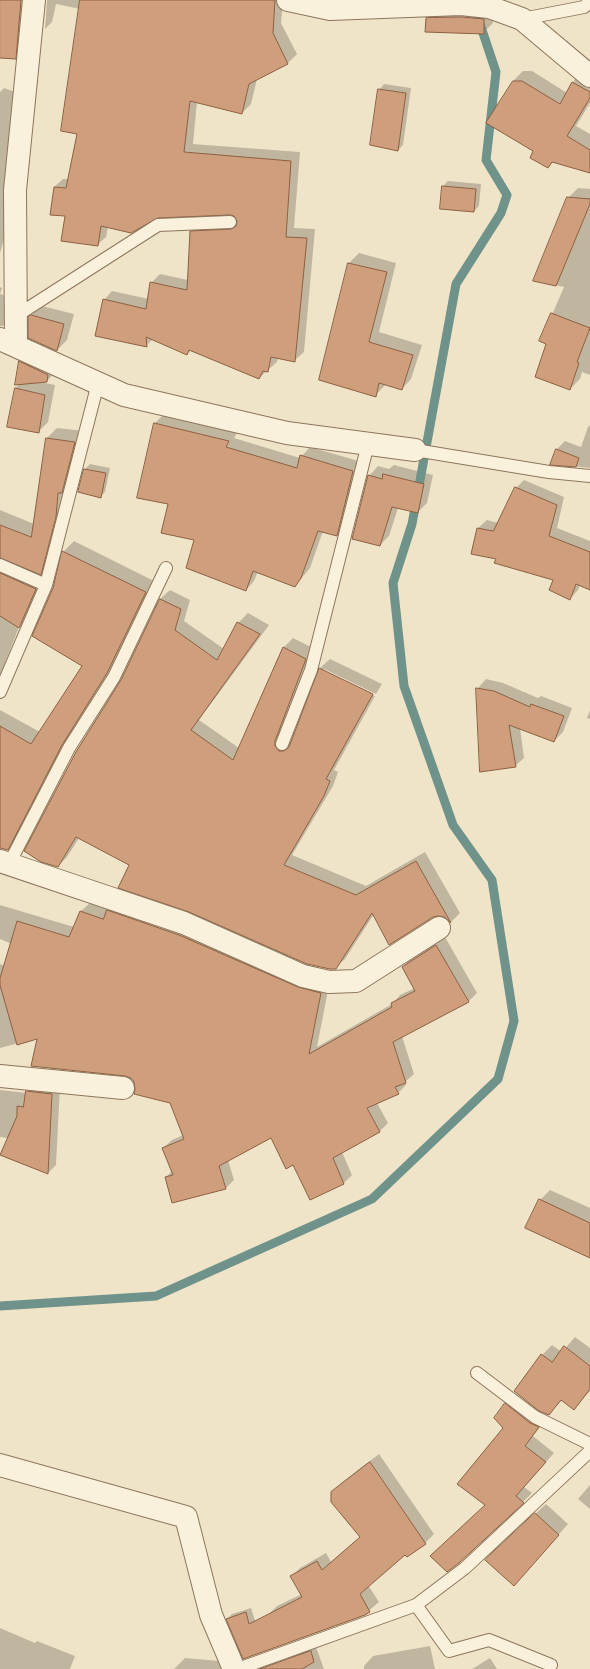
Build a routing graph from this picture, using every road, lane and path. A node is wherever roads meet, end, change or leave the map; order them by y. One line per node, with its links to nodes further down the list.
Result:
1 (34, 0): 7 (street)
2 (288, 0): 4 (street)
3 (590, 1): 4 (lane)
4 (522, 19): 5 (street)
5 (590, 76)
6 (230, 222): 7 (lane)
7 (16, 316): 8 (street)
8 (8, 342): 9 (street)
9 (98, 383): 10 (street); 15 (lane)
10 (368, 444): 11 (street); 17 (lane)
11 (415, 450): 12 (lane)
12 (590, 476)
13 (0, 565): 15 (lane)
14 (166, 568): 18 (lane)
15 (46, 584): 16 (lane)
16 (0, 692)
17 (282, 744)
18 (4, 862): 19 (street)
19 (439, 928)
20 (0, 1076): 21 (street)
21 (122, 1088)
22 (477, 1373): 23 (lane)
23 (590, 1444)
24 (590, 1451): 26 (lane)
25 (0, 1466): 28 (street)
26 (416, 1605): 27 (lane); 29 (lane)
27 (550, 1665)
28 (234, 1669)
29 (238, 1669)

